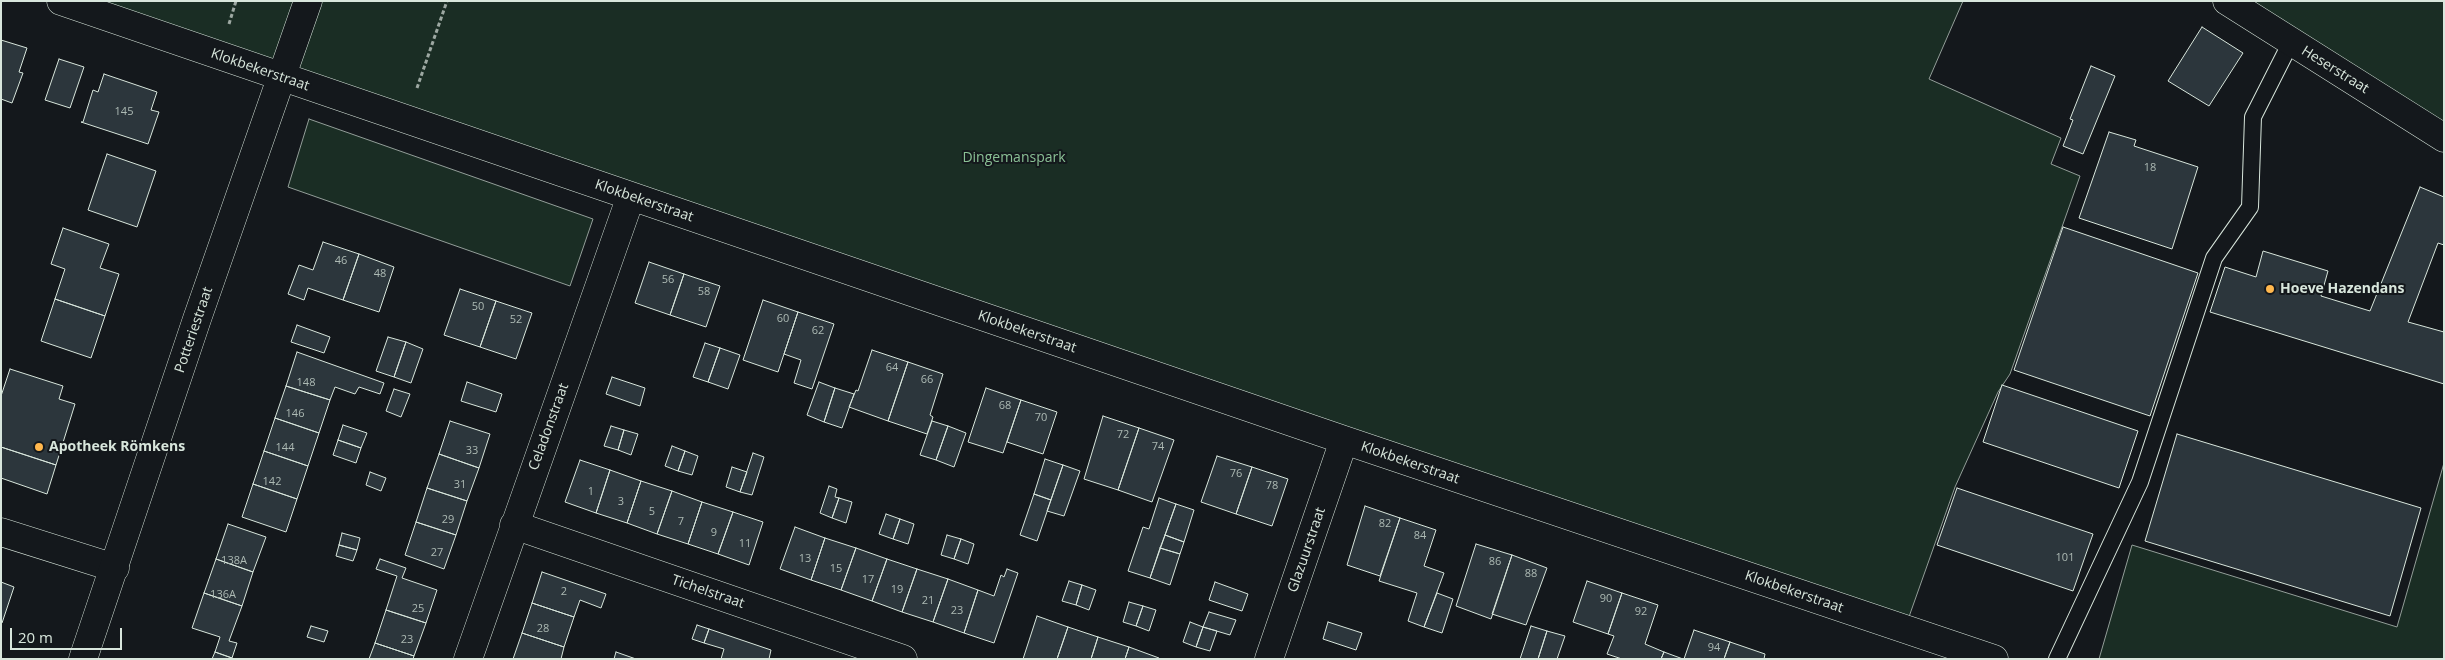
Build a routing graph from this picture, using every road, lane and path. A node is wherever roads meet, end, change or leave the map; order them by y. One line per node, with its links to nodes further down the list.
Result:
1 (61, 1): 6 (street, Klokbekerstraat)
2 (308, 1): 6 (street, Potteriestraat)
3 (447, 1): 7 (path)
4 (2227, 1): 5 (street, Heserstraat)
5 (2291, 42): 8 (street, Heserstraat); 20 (lane)
6 (283, 78): 7 (street, Klokbekerstraat); 13 (street, Potteriestraat)
7 (406, 120): 9 (street, Klokbekerstraat)
8 (2444, 138)
9 (631, 196): 10 (street, Klokbekerstraat); 11 (street, Celadonstraat)
10 (1344, 440): 18 (street, Glazuurstraat); 19 (street, Klokbekerstraat)
11 (514, 525): 14 (street, Tichelstraat); 16 (street, Celadonstraat)
12 (1, 532): 13 (street)
13 (115, 568): 15 (street, Potteriestraat)
14 (868, 653): 17 (street, Tichelstraat)
15 (83, 659)
16 (468, 659)
17 (902, 659)
18 (1269, 659)
19 (1994, 659)
20 (2056, 659)

